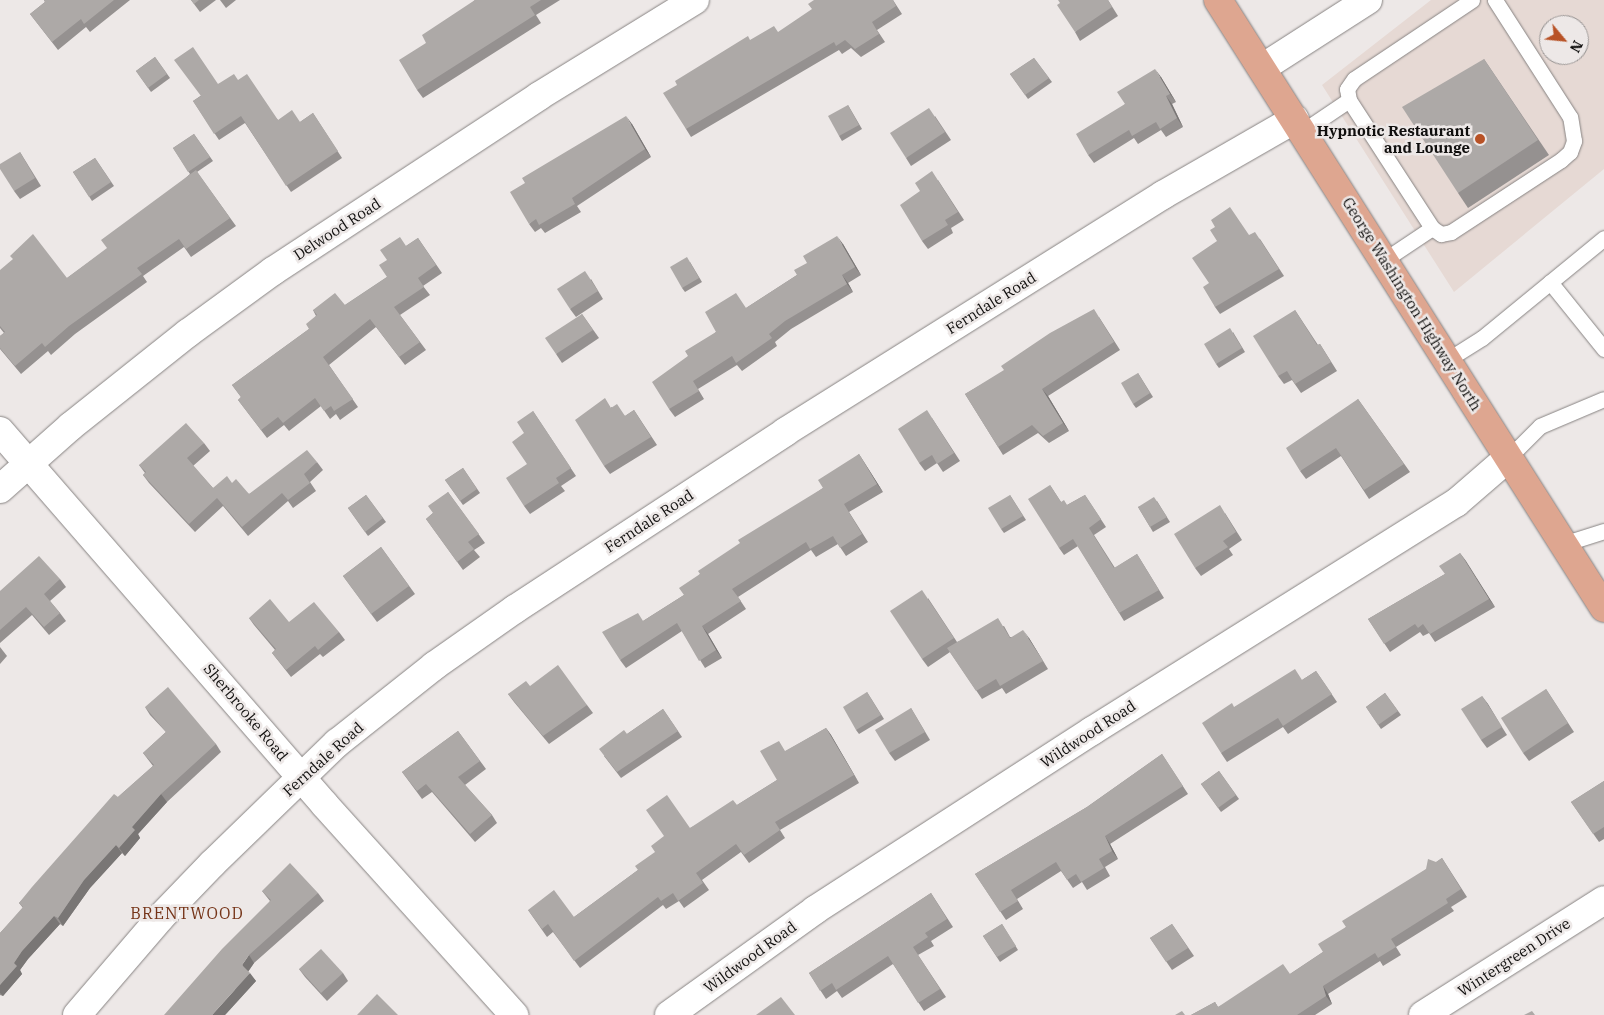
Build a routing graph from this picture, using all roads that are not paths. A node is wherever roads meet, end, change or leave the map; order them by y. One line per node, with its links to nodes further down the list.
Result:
1 (695, 0): 18 (street, Delwood Road)
2 (1218, 0): 6 (main road, George Washington Highway North)
3 (1368, 0): 6 (street)
4 (1472, 0): 7 (lane)
5 (1494, 0): 9 (lane)
6 (1262, 68): 8 (main road, George Washington Highway North)
7 (1349, 100): 8 (lane); 9 (lane)
8 (1299, 125): 11 (main road, George Washington Highway North); 23 (street, Ferndale Road)
9 (1432, 228): 11 (lane)
10 (1604, 238): 12 (lane)
11 (1384, 260): 14 (main road, George Washington Highway North)
12 (1550, 282): 13 (lane); 14 (lane)
13 (1604, 349)
14 (1447, 360): 17 (main road, George Washington Highway North)
15 (1604, 399): 17 (lane)
16 (0, 431): 18 (street, Sherbrooke Road)
17 (1508, 458): 21 (main road, George Washington Highway North); 27 (street, Wildwood Road)
18 (28, 462): 19 (street, Delwood Road); 23 (street, Sherbrooke Road)
19 (0, 489)
20 (1604, 531): 21 (lane)
21 (1563, 544): 22 (main road, George Washington Highway North)
22 (1604, 608)
23 (301, 777): 25 (street, Ferndale Road); 26 (street, Sherbrooke Road)
24 (1604, 900): 28 (street, Wintergreen Drive)
25 (77, 1015)
26 (514, 1015)
27 (669, 1015)
28 (1424, 1015)

